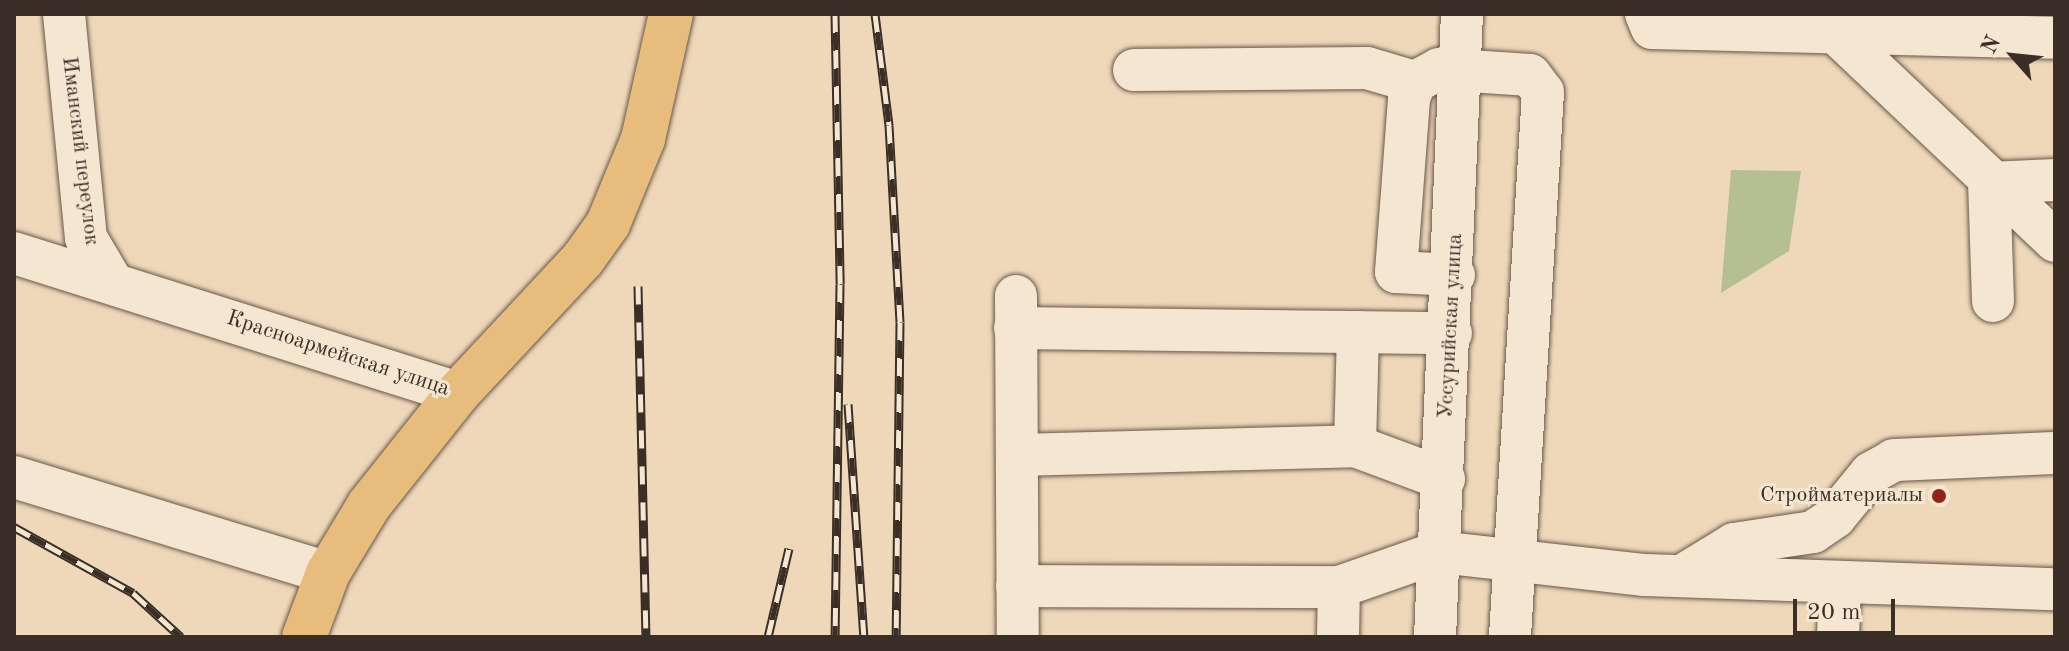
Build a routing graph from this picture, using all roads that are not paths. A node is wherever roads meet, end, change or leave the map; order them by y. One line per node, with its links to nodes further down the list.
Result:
1 (64, 14): 16 (street, Иманский переулок)
2 (671, 14): 20 (main road, Красноармейская улица)
3 (1462, 14): 7 (street, Уссурийская улица)
4 (1646, 14): 5 (street)
5 (1836, 33): 6 (street); 11 (street)
6 (2055, 38)
7 (1462, 68): 9 (street); 15 (street, Уссурийская улица); 27 (street)
8 (1134, 70): 9 (street)
9 (1415, 82): 14 (street)
10 (2055, 180): 11 (street)
11 (1989, 183): 12 (street); 17 (street)
12 (2055, 241)
13 (14, 253): 16 (street, Красноармейская улица)
14 (1396, 272): 15 (street); 18 (street)
15 (1454, 275): 19 (street, Уссурийская улица)
16 (112, 282): 20 (street, Красноармейская улица)
17 (1993, 301)
18 (1376, 332): 19 (street); 21 (street); 23 (street)
19 (1451, 333): 25 (street, Уссурийская улица)
20 (458, 393): 28 (main road)
21 (1355, 446): 23 (street); 25 (street)
22 (2055, 453): 29 (street)
23 (1017, 455): 31 (street)
24 (14, 477): 28 (street)
25 (1444, 479): 26 (street, Уссурийская улица)
26 (1439, 552): 27 (street); 32 (street); 37 (street, Уссурийская улица)
27 (1515, 563): 29 (street); 38 (street)
28 (328, 573): 34 (main road)
29 (1682, 576): 30 (street)
30 (1840, 582): 33 (street); 39 (street)
31 (1017, 586): 32 (street); 35 (street)
32 (1339, 587): 36 (street)
33 (2055, 589)
34 (304, 637)
35 (1018, 637)
36 (1338, 637)
37 (1435, 637)
38 (1510, 637)
39 (1838, 637)

